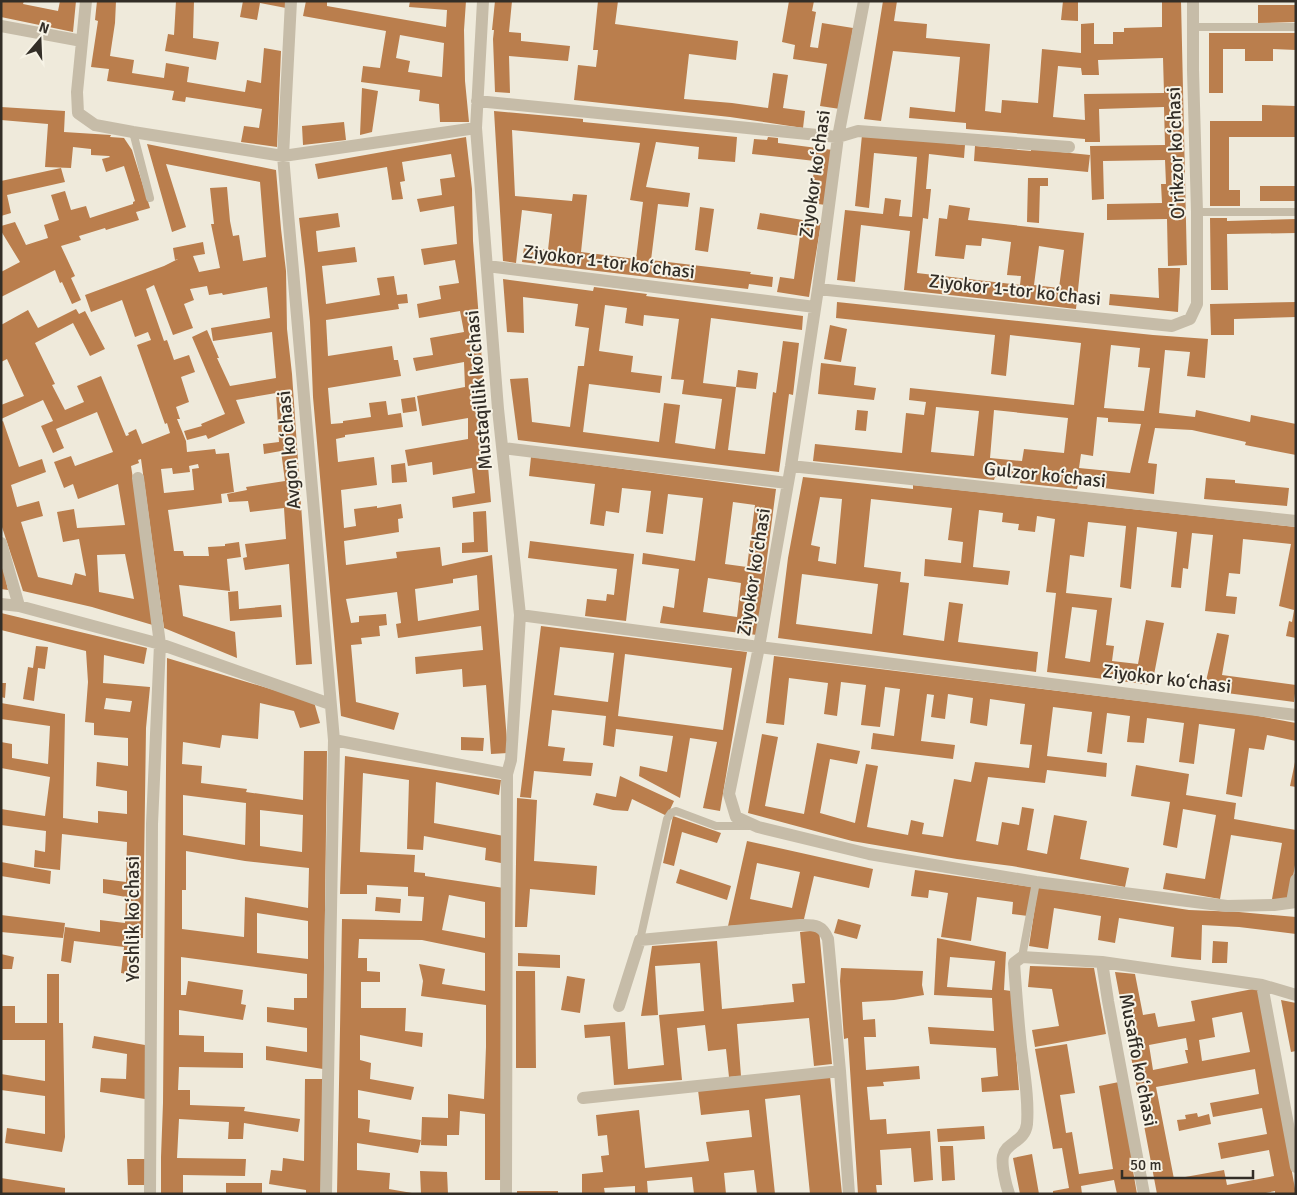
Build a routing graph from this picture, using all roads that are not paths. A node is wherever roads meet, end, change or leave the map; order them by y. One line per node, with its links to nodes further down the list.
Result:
1 (86, 1): 9 (street)
2 (291, 1): 15 (street, Avgon koʻchasi)
3 (483, 1): 10 (street, Mustaqillik koʻchasi)
4 (864, 1): 13 (street, Ziyokor koʻchasi)
5 (1193, 1): 7 (street, O'rikzor koʻchasi)
6 (1, 26): 9 (street)
7 (1192, 27): 8 (lane); 17 (street, O'rikzor koʻchasi)
8 (1296, 27)
9 (82, 41): 12 (street)
10 (477, 100): 11 (street, Mustaqillik koʻchasi); 13 (street)
11 (476, 128): 15 (street); 19 (street, Mustaqillik koʻchasi)
12 (133, 132): 15 (street); 16 (lane)
13 (838, 137): 14 (street); 20 (street, Ziyokor koʻchasi)
14 (1069, 147)
15 (283, 156): 34 (street, Avgon koʻchasi)
16 (150, 198)
17 (1197, 212): 18 (lane); 21 (street, O'rikzor koʻchasi)
18 (1296, 212)
19 (487, 266): 22 (street, Ziyokor 1-tor koʻchasi); 23 (street, Mustaqillik koʻchasi)
20 (818, 289): 21 (street, Ziyokor 1-tor koʻchasi); 22 (street, Ziyokor koʻchasi)
21 (1197, 304)
22 (815, 307): 24 (street, Ziyokor koʻchasi)
23 (503, 448): 26 (street); 31 (street, Mustaqillik koʻchasi)
24 (791, 466): 26 (street, Ziyokor koʻchasi); 27 (street, Gulzor koʻchasi)
25 (138, 478): 32 (street, Yoshlik koʻchasi)
26 (787, 483): 33 (street, Ziyokor koʻchasi)
27 (1296, 521)
28 (1, 543): 30 (street)
29 (1, 604): 30 (street)
30 (19, 606): 32 (street)
31 (520, 615): 33 (street); 37 (street, Mustaqillik koʻchasi)
32 (160, 644): 34 (street); 51 (street, Yoshlik koʻchasi)
33 (759, 647): 35 (street, Ziyokor koʻchasi); 38 (street)
34 (330, 704): 36 (street, Avgon koʻchasi)
35 (1296, 715)
36 (334, 740): 37 (street); 52 (street)
37 (507, 774): 53 (street)
38 (758, 827): 40 (street); 42 (lane)
39 (1296, 880): 41 (street)
40 (1036, 882): 41 (street); 43 (lane)
41 (1294, 902)
42 (640, 940): 47 (street); 48 (street)
43 (1022, 957): 44 (street); 55 (street)
44 (1102, 962): 45 (street); 56 (street, Musaffo koʻchasi)
45 (1262, 985): 46 (street); 50 (street)
46 (1296, 995)
47 (619, 1006)
48 (840, 1070): 49 (street); 54 (street)
49 (583, 1098)
50 (1296, 1166)
51 (150, 1194)
52 (326, 1194)
53 (506, 1194)
54 (849, 1194)
55 (1008, 1194)
56 (1144, 1194)

